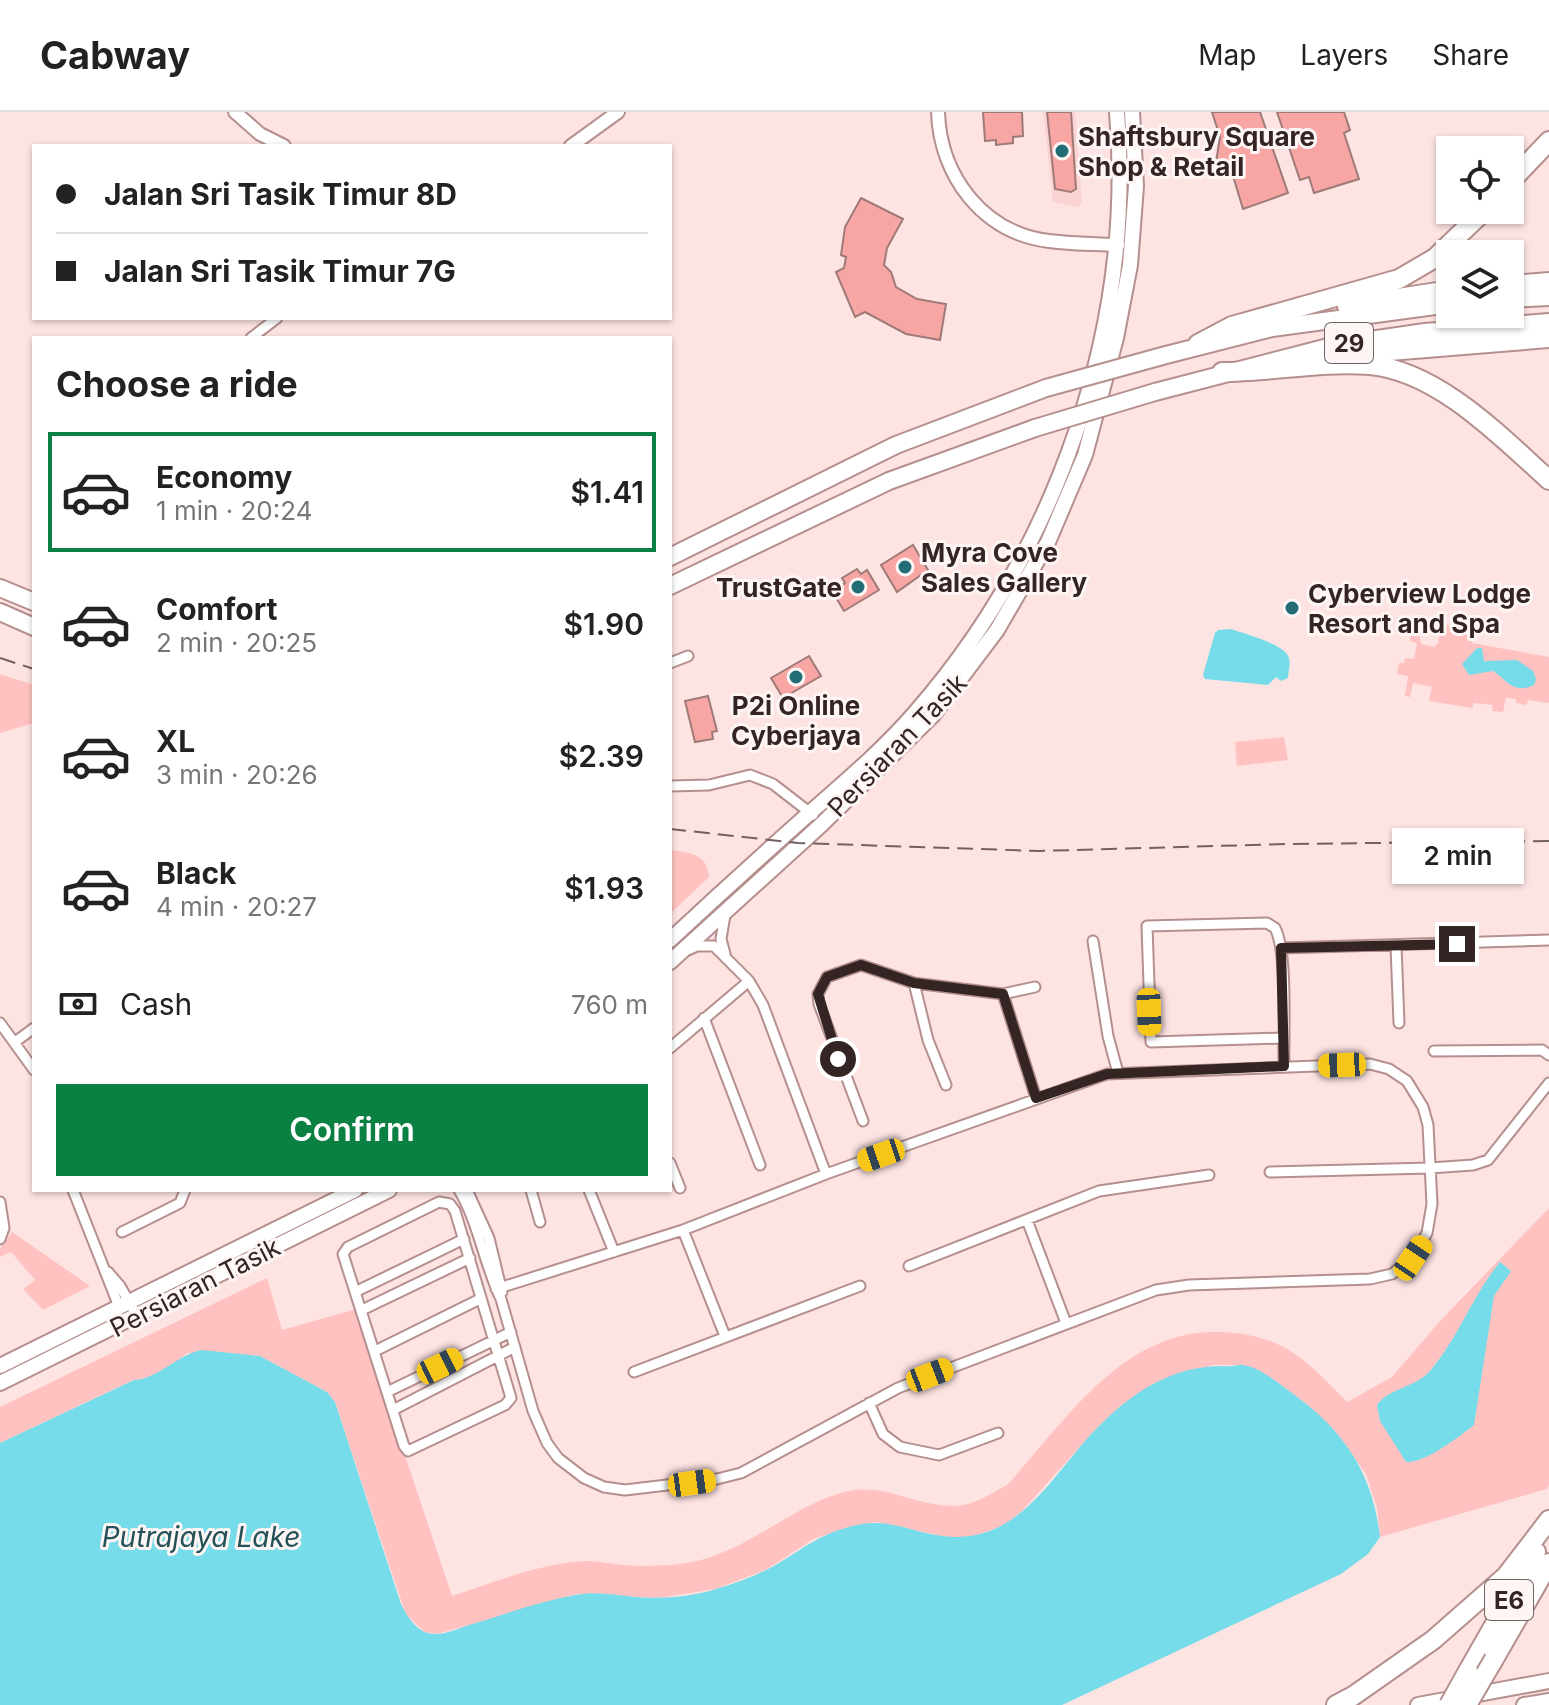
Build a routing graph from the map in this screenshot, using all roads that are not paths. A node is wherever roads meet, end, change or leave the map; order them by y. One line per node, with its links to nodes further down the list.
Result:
1 (235, 112): 7 (street)
2 (618, 112): 8 (street)
3 (938, 112): 11 (street)
4 (1117, 112): 11 (main road, Persiaran Tasik)
5 (1132, 112): 37 (main road, Persiaran Tasik)
6 (1549, 141): 9 (highway)
7 (280, 144)
8 (574, 144)
9 (1524, 167)
10 (1470, 224): 23 (highway)
11 (1118, 245): 36 (main road, Persiaran Tasik)
12 (1549, 282): 13 (highway)
13 (1524, 284)
14 (1436, 292): 20 (highway)
15 (1549, 297): 16 (highway)
16 (1524, 298)
17 (1436, 306): 20 (highway, 29)
18 (274, 320): 21 (street)
19 (1549, 322): 24 (highway, 29)
20 (1272, 328): 23 (highway, 29)
21 (254, 336)
22 (1549, 338): 24 (highway)
23 (1198, 344): 27 (highway, 29, bridge)
24 (1272, 359): 25 (highway, 29)
25 (1222, 372): 26 (highway); 28 (highway, 29, bridge)
26 (1549, 480)
27 (672, 556)
28 (672, 585)
29 (0, 588): 30 (highway)
30 (32, 601)
31 (0, 612): 32 (highway)
32 (32, 626)
33 (688, 656): 34 (street)
34 (672, 662)
35 (672, 786): 36 (street)
36 (810, 813): 37 (street); 39 (main road, Persiaran Tasik)
37 (822, 824): 38 (main road, Persiaran Tasik)
38 (728, 908): 44 (main road, Persiaran Tasik); 45 (street)
39 (672, 938)
40 (1549, 940): 42 (street)
41 (1093, 941): 61 (street)
42 (1396, 946): 43 (street); 52 (street)
43 (1281, 948): 54 (street); 54 (street)
44 (675, 958): 45 (street)
45 (728, 960): 46 (street)
46 (749, 981): 50 (street); 70 (street)
47 (914, 983): 49 (street); 63 (street); 65 (street)
48 (1035, 987): 49 (street)
49 (1003, 994): 64 (street)
50 (704, 1018): 56 (street); 66 (street)
51 (0, 1023): 55 (street)
52 (1399, 1023)
53 (32, 1029): 55 (street)
54 (1283, 1038): 59 (street)
55 (15, 1042): 60 (street)
56 (672, 1046)
57 (1434, 1051): 58 (street)
58 (1549, 1055)
59 (1284, 1066): 61 (street); 68 (street)
60 (32, 1067)
61 (1113, 1074): 64 (street)
62 (1549, 1083): 68 (street)
63 (946, 1085)
64 (1036, 1098): 70 (street)
65 (863, 1121)
66 (760, 1165)
67 (672, 1168): 72 (street)
68 (1430, 1168): 69 (street); 99 (street)
69 (1270, 1172)
70 (826, 1174): 85 (street)
71 (1209, 1175): 83 (street)
72 (680, 1188)
73 (74, 1192): 96 (street)
74 (184, 1192): 86 (street)
75 (351, 1192): 96 (main road, Persiaran Tasik)
76 (385, 1192): 98 (main road, Persiaran Tasik)
77 (461, 1192): 82 (street)
78 (468, 1192): 82 (street)
79 (532, 1192): 84 (street)
80 (590, 1192): 89 (street)
81 (0, 1202): 87 (street)
82 (470, 1202): 93 (street)
83 (1027, 1220): 91 (street); 99 (street)
84 (540, 1222)
85 (683, 1230): 89 (street); 101 (street)
86 (122, 1232)
87 (0, 1239)
88 (464, 1239): 90 (street); 94 (street); 94 (street)
89 (614, 1252): 93 (street)
90 (470, 1258): 95 (street); 97 (street)
91 (909, 1266)
92 (860, 1286): 101 (street)
93 (499, 1288): 100 (street)
94 (355, 1292): 97 (street)
95 (480, 1299): 102 (street); 104 (street)
96 (125, 1304): 98 (street); 106 (main road, Persiaran Tasik)
97 (362, 1310): 104 (street)
98 (132, 1319): 108 (main road, Persiaran Tasik)
99 (1066, 1323): 110 (street)
100 (511, 1332): 102 (street); 103 (street)
101 (725, 1336): 107 (street)
102 (493, 1341): 105 (street); 109 (street)
103 (515, 1347): 105 (street); 110 (street)
104 (375, 1351): 109 (street)
105 (498, 1356): 111 (street); 111 (street)
106 (0, 1366)
107 (634, 1372)
108 (0, 1383)
109 (387, 1392): 111 (street)
110 (869, 1403): 112 (street)
111 (393, 1410)
112 (998, 1433)
113 (1549, 1520): 118 (highway)
114 (1549, 1527): 120 (highway, E6, bridge)
115 (1549, 1563): 121 (highway, E6, bridge)
116 (1549, 1681): 119 (main road)
117 (1549, 1701): 122 (main road)
118 (1336, 1705)
119 (1418, 1705)
120 (1449, 1705)
121 (1467, 1705)
122 (1524, 1705)

